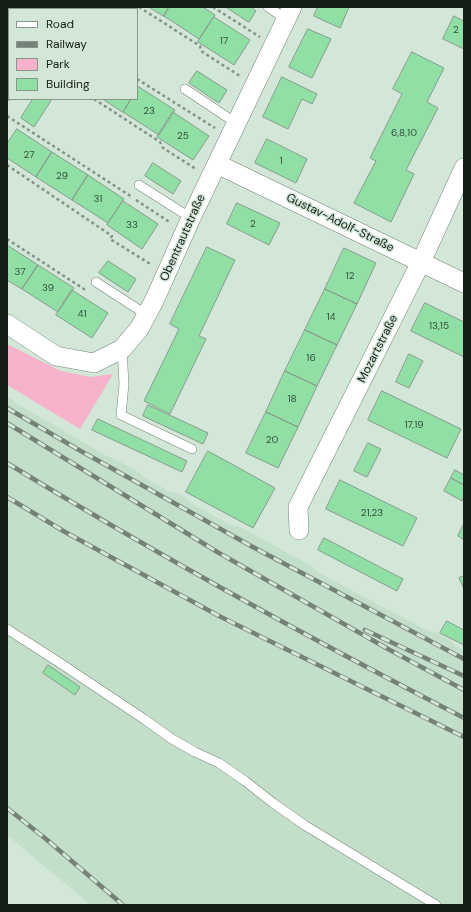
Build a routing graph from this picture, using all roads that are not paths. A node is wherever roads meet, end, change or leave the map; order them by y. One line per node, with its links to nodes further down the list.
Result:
1 (268, 7): 2 (lane)
2 (289, 13): 4 (street, Obentrautstraße)
3 (185, 89): 4 (lane)
4 (232, 130): 6 (street, Obentrautstraße)
5 (464, 168): 9 (street, Mozartstraße)
6 (214, 171): 8 (street, Obentrautstraße); 9 (street, Gustav-Adolf-Straße)
7 (139, 185): 8 (lane)
8 (188, 225): 12 (street, Obentrautstraße)
9 (421, 262): 11 (street, Gustav-Adolf-Straße); 16 (street, Mozartstraße)
10 (96, 282): 12 (lane)
11 (464, 283)
12 (147, 315): 14 (street, Obentrautstraße)
13 (7, 324): 14 (street, Obentrautstraße)
14 (122, 349): 15 (lane)
15 (192, 448)
16 (299, 530)
17 (7, 629): 18 (lane)
18 (436, 905)

